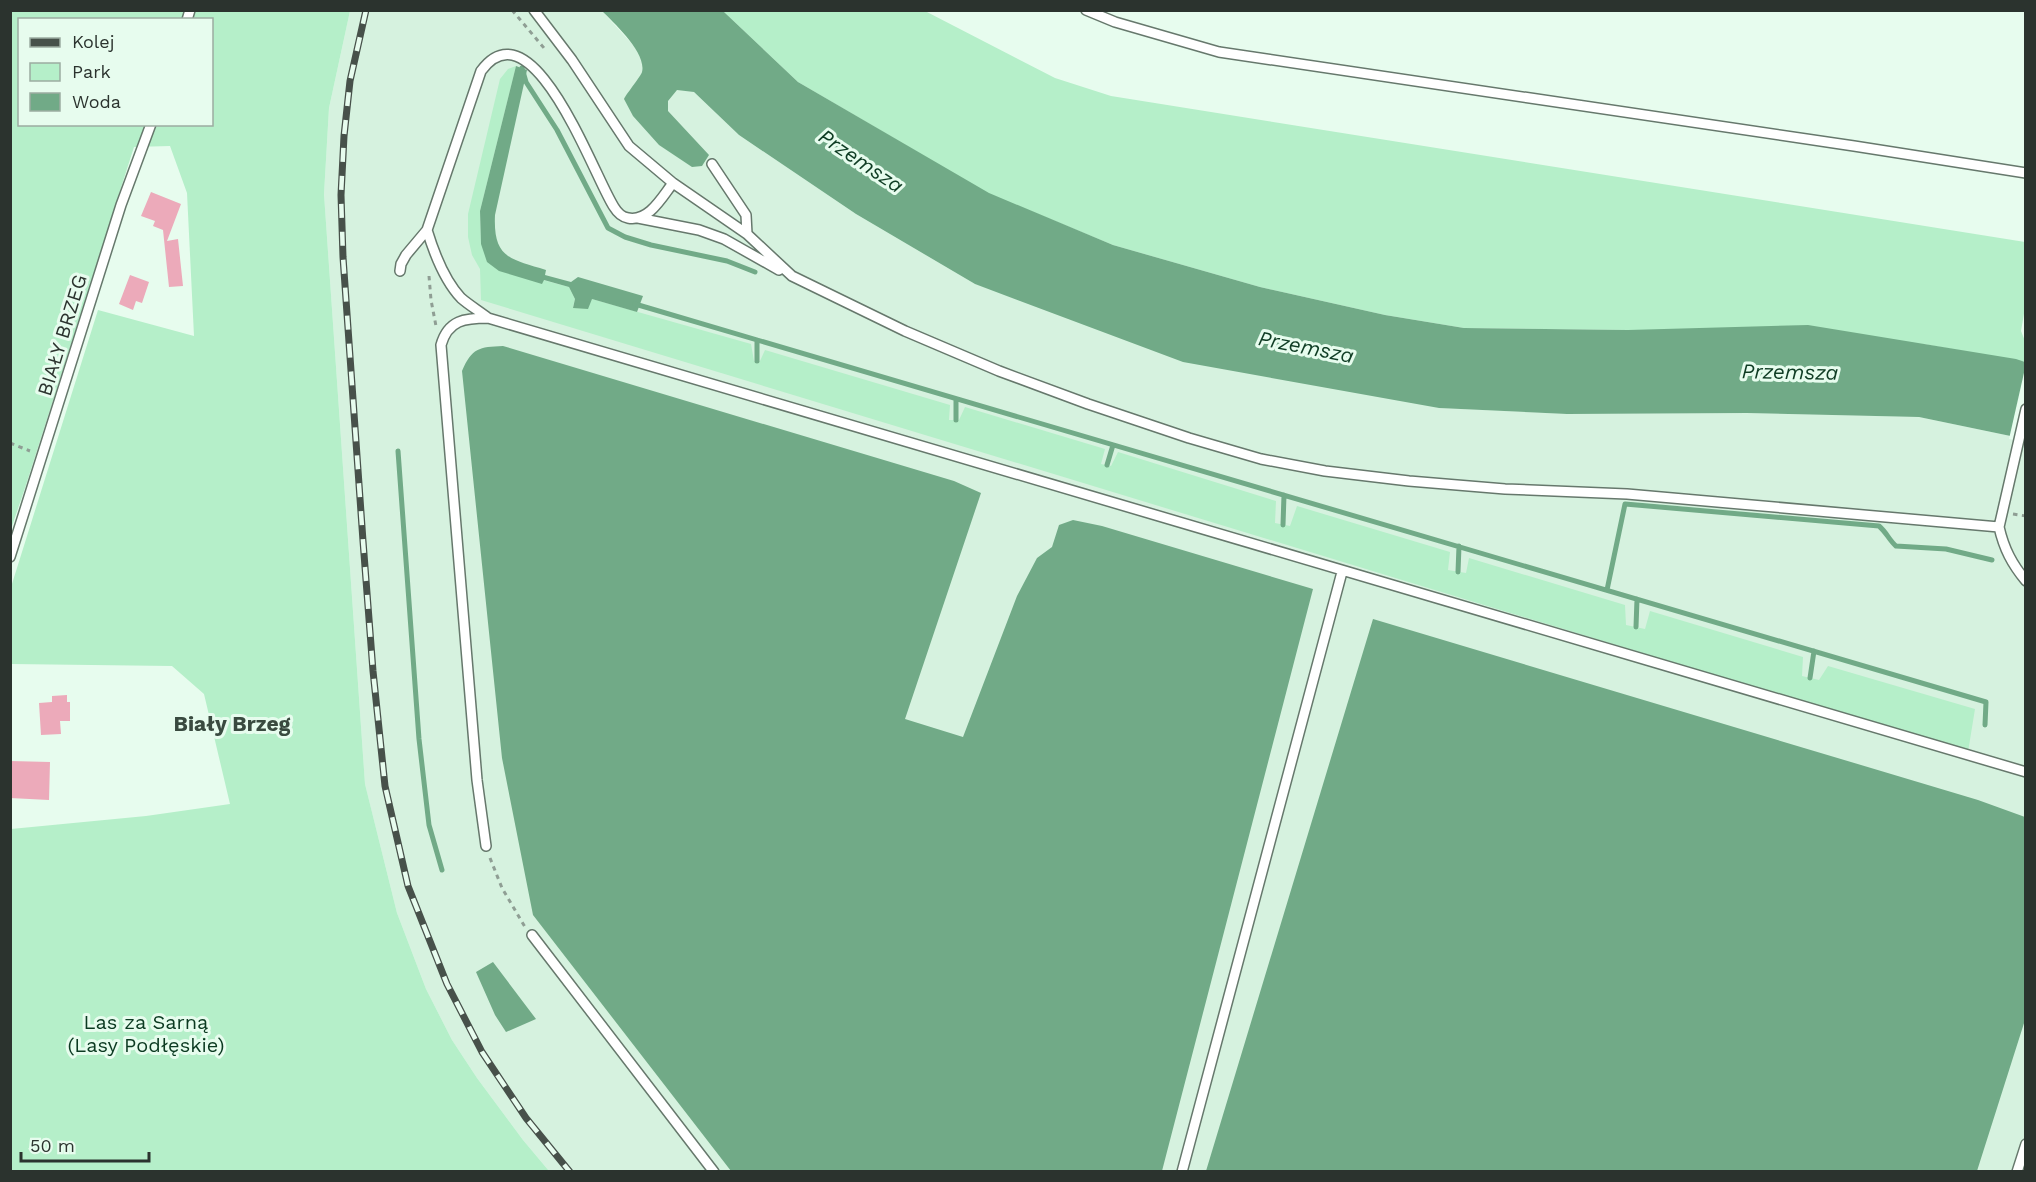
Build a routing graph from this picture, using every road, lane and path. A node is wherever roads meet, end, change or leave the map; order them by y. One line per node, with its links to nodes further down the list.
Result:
1 (534, 10): 6 (lane)
2 (1086, 10): 5 (lane)
3 (150, 126): 17 (lane, BIAŁY BRZEG)
4 (712, 164): 9 (lane)
5 (2025, 173)
6 (673, 183): 7 (lane); 9 (lane)
7 (638, 218): 8 (lane); 12 (lane)
8 (427, 230): 10 (lane); 13 (lane)
9 (747, 234): 12 (lane)
10 (400, 271)
11 (429, 272): 14 (path)
12 (792, 276): 18 (lane)
13 (488, 318): 14 (lane); 20 (lane)
14 (441, 345): 23 (lane)
15 (2025, 410): 18 (lane)
16 (10, 443): 17 (path)
17 (43, 456): 19 (lane, BIAŁY BRZEG)
18 (1999, 527): 21 (lane)
19 (10, 557)
20 (1342, 572): 22 (lane); 28 (lane)
21 (2025, 581)
22 (2025, 772)
23 (486, 846): 24 (path)
24 (521, 922)
25 (532, 934): 27 (lane)
26 (2025, 1144): 29 (lane)
27 (714, 1172)
28 (1182, 1172)
29 (2017, 1172)

